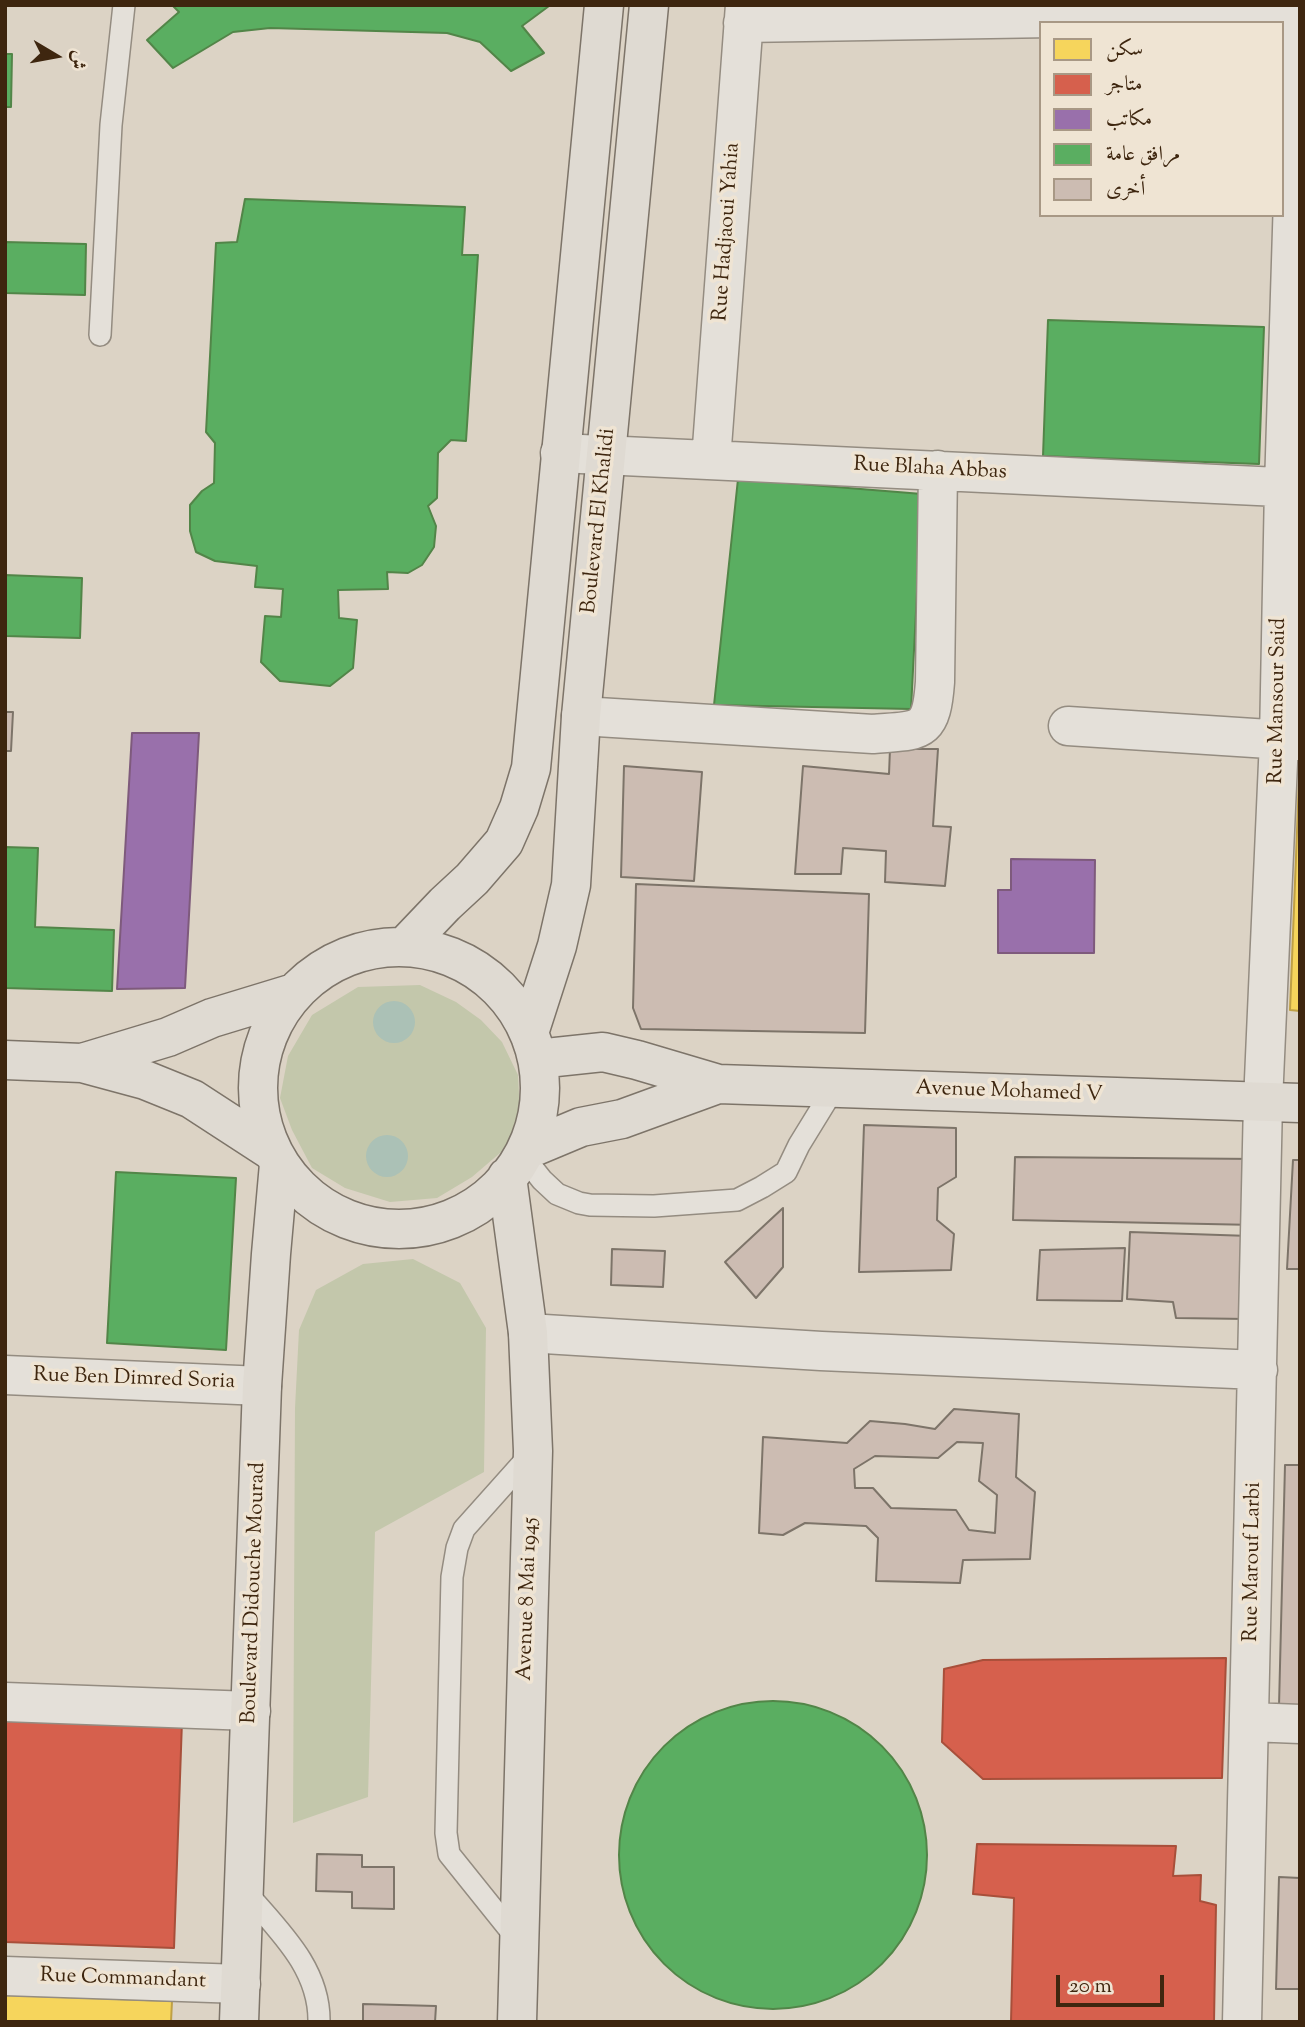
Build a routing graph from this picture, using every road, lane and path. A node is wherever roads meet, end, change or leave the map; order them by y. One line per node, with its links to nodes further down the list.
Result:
1 (124, 5): 7 (lane)
2 (604, 5): 8 (main road)
3 (649, 5): 9 (main road, Boulevard El Khalidi)
4 (1299, 5): 6 (street, Rue Mansour Said)
5 (744, 14): 6 (street); 10 (street, Rue Hadjaoui Yahia)
6 (1299, 14): 12 (street, Rue Mansour Said)
7 (100, 335)
8 (561, 453): 9 (street, Rue Blaha Abbas); 16 (main road)
9 (606, 455): 10 (street, Rue Blaha Abbas); 13 (main road, Boulevard El Khalidi)
10 (711, 460): 11 (street, Rue Blaha Abbas)
11 (938, 470): 12 (street, Rue Blaha Abbas); 13 (street)
12 (1292, 487): 15 (street, Rue Mansour Said)
13 (581, 716): 18 (main road, Boulevard El Khalidi)
14 (1068, 726): 15 (street)
15 (1289, 741): 23 (street, Rue Mansour Said)
16 (405, 946): 17 (main road); 18 (main road)
17 (294, 993): 20 (main road); 24 (main road)
18 (533, 1046): 21 (main road); 25 (main road)
19 (5, 1060): 20 (main road)
20 (82, 1063): 24 (main road)
21 (718, 1084): 22 (main road, Avenue Mohamed V); 25 (main road)
22 (834, 1088): 23 (main road, Avenue Mohamed V); 25 (lane)
23 (1281, 1103): 27 (street, Rue Marouf Larbi)
24 (276, 1158): 25 (main road); 29 (main road, Boulevard Didouche Mourad)
25 (519, 1161): 26 (main road, Avenue 8 Mai 1945)
26 (528, 1333): 27 (street); 30 (main road, Avenue 8 Mai 1945)
27 (1258, 1370): 33 (street, Rue Marouf Larbi)
28 (5, 1375): 29 (street, Rue Ben Dimred Soria)
29 (262, 1386): 32 (main road, Boulevard Didouche Mourad)
30 (533, 1451): 36 (main road, Avenue 8 Mai 1945); 36 (lane)
31 (5, 1702): 32 (street)
32 (251, 1711): 35 (main road, Boulevard Didouche Mourad)
33 (1250, 1722): 34 (street); 42 (street, Rue Marouf Larbi)
34 (1300, 1724)
35 (244, 1891): 38 (main road, Boulevard Didouche Mourad); 40 (lane)
36 (520, 1942): 41 (main road, Avenue 8 Mai 1945)
37 (5, 1976): 38 (street, Rue Commandant)
38 (241, 1984): 39 (main road, Boulevard Didouche Mourad)
39 (239, 2022)
40 (319, 2022)
41 (517, 2022)
42 (1242, 2022)

